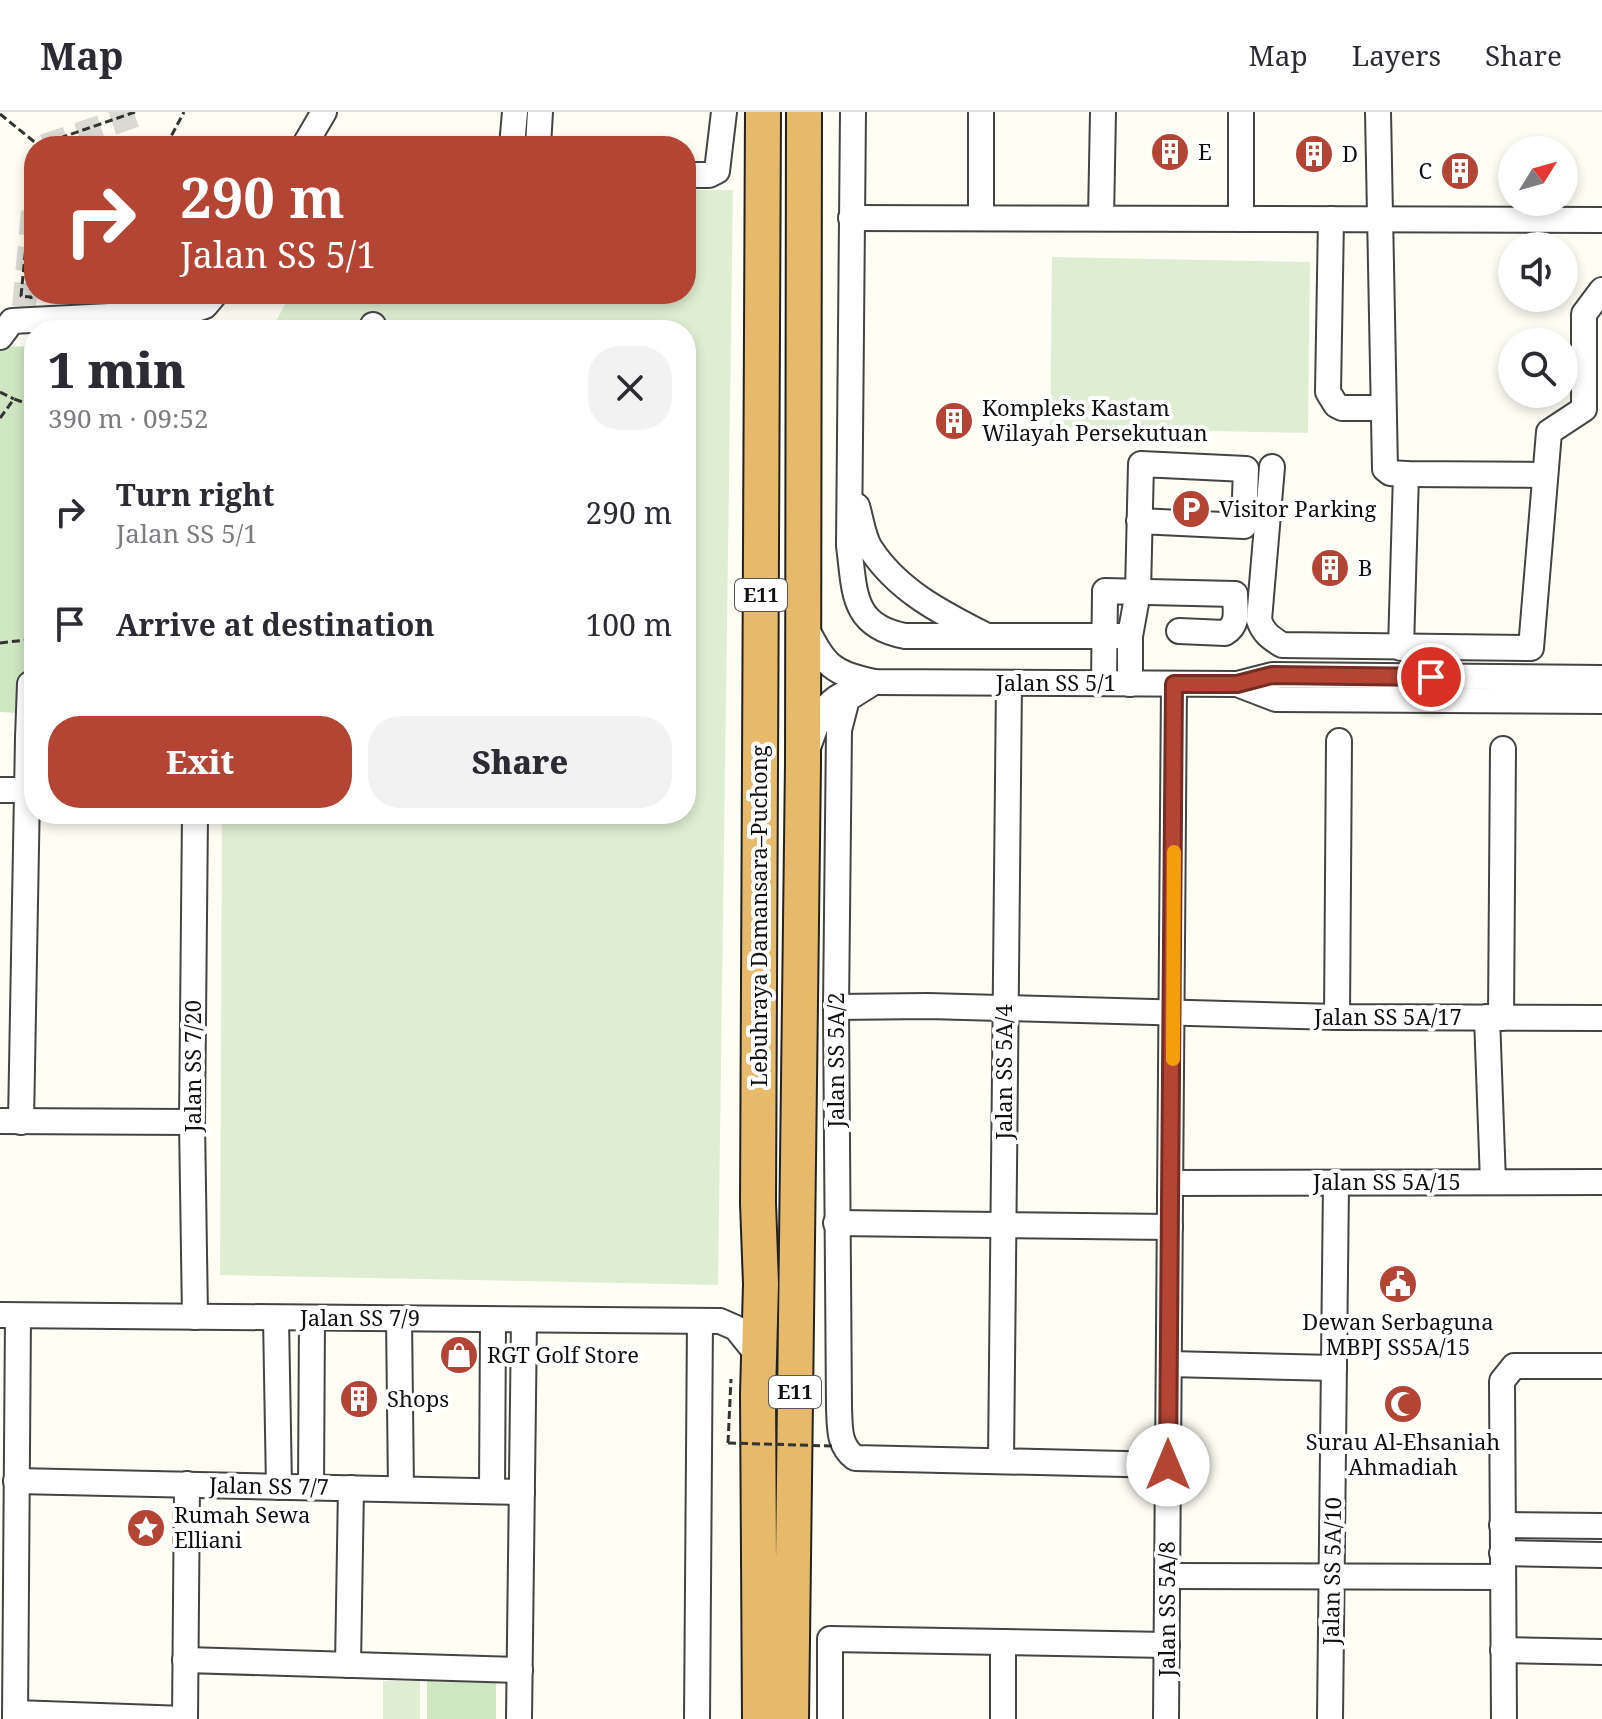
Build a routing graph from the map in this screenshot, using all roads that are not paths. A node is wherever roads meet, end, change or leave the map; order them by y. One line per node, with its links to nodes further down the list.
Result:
1 (324, 112): 12 (street)
2 (515, 112): 13 (street)
3 (540, 112): 14 (street)
4 (724, 112): 15 (street)
5 (804, 112): 34 (highway, Lebuhraya Damansara–Puchong / E11)
6 (853, 112): 16 (street)
7 (981, 112): 17 (street)
8 (1103, 112): 18 (street)
9 (1241, 112): 19 (street)
10 (1378, 112): 21 (street)
11 (763, 123): 71 (highway, Lebuhraya Damansara–Puchong / E11)
12 (310, 136)
13 (513, 136)
14 (539, 136)
15 (696, 175)
16 (851, 218): 17 (street); 31 (street)
17 (981, 218): 18 (street)
18 (1101, 218): 19 (street)
19 (1241, 219): 20 (street)
20 (1331, 219): 21 (street); 27 (street)
21 (1379, 219): 22 (street); 27 (street)
22 (1602, 220)
23 (1602, 290): 25 (street)
24 (207, 304): 26 (street)
25 (1593, 314): 30 (street)
26 (16, 316)
27 (1382, 408): 29 (street)
28 (1272, 467): 39 (street)
29 (1406, 474): 30 (street); 39 (street)
30 (1545, 475): 39 (street)
31 (850, 482): 36 (street); 36 (street)
32 (1139, 521): 32 (street); 33 (street)
33 (1138, 592): 35 (street); 37 (street); 38 (street)
34 (803, 621): 41 (street, Jalan SS 5/1); 50 (highway, Lebuhraya Damansara–Puchong / E11)
35 (1179, 631)
36 (989, 636): 38 (street)
37 (1130, 636): 38 (street); 44 (street)
38 (1104, 637): 43 (street)
39 (1401, 648)
40 (1602, 678): 46 (street, Jalan SS 5/1)
41 (874, 682): 42 (street, Jalan SS 5/1); 50 (street, Jalan SS 5/1); 56 (street, Jalan SS 5A/2)
42 (1009, 683): 43 (street, Jalan SS 5/1); 57 (street, Jalan SS 5A/4)
43 (1104, 683): 44 (street, Jalan SS 5/1)
44 (1130, 684): 45 (street, Jalan SS 5/1)
45 (1174, 684): 46 (street, Jalan SS 5/1); 58 (street, Jalan SS 5A/8)
46 (1237, 684): 47 (street, Jalan SS 5/1)
47 (1602, 701)
48 (1339, 741): 59 (street)
49 (1503, 749): 60 (street)
50 (803, 763): 113 (highway, Lebuhraya Damansara–Puchong / E11)
51 (0, 790): 52 (street)
52 (24, 790)
53 (24, 823): 55 (street)
54 (195, 824): 63 (street, Jalan SS 7/20)
55 (12, 954): 62 (street)
56 (836, 1007): 57 (street, Jalan SS 5A/17); 68 (street, Jalan SS 5A/2)
57 (1004, 1008): 58 (street, Jalan SS 5A/17); 69 (street, Jalan SS 5A/4)
58 (1173, 1012): 59 (street, Jalan SS 5A/17); 66 (street, Jalan SS 5A/8)
59 (1337, 1017): 60 (street, Jalan SS 5A/17)
60 (1494, 1018): 61 (street, Jalan SS 5A/17); 64 (street)
61 (1602, 1018)
62 (10, 1122): 63 (street)
63 (192, 1122): 73 (street, Jalan SS 7/20)
64 (1493, 1182): 65 (street, Jalan SS 5A/15); 67 (street, Jalan SS 5A/15)
65 (1602, 1182)
66 (1171, 1183): 67 (street, Jalan SS 5A/15); 70 (street, Jalan SS 5A/8)
67 (1336, 1183): 83 (street, Jalan SS 5A/10)
68 (836, 1223): 69 (street); 84 (street, Jalan SS 5A/2)
69 (1003, 1224): 70 (street); 84 (street, Jalan SS 5A/4)
70 (1170, 1227): 81 (street, Jalan SS 5A/8)
71 (761, 1284): 79 (street); 80 (highway, Lebuhraya Damansara–Puchong / E11)
72 (9, 1316): 73 (street, Jalan SS 7/9); 86 (street)
73 (195, 1317): 74 (street, Jalan SS 7/9)
74 (276, 1318): 75 (street, Jalan SS 7/9); 88 (street)
75 (312, 1318): 76 (street, Jalan SS 7/9); 89 (street)
76 (399, 1319): 77 (street, Jalan SS 7/9); 91 (street)
77 (493, 1320): 78 (street, Jalan SS 7/9); 92 (street)
78 (524, 1320): 79 (street, Jalan SS 7/9); 93 (street)
79 (710, 1321): 80 (street); 111 (street)
80 (760, 1358): 112 (highway, Lebuhraya Damansara–Puchong / E11)
81 (1169, 1364): 83 (street); 85 (street, Jalan SS 5A/8)
82 (1602, 1366): 94 (street)
83 (1334, 1368): 98 (street, Jalan SS 5A/10)
84 (1001, 1461): 85 (street)
85 (1168, 1465): 99 (street, Jalan SS 5A/8)
86 (11, 1468): 87 (street, Jalan SS 7/7); 100 (street)
87 (187, 1484): 88 (street, Jalan SS 7/7); 105 (street)
88 (279, 1487): 89 (street, Jalan SS 7/7)
89 (311, 1487): 90 (street, Jalan SS 7/7)
90 (351, 1488): 91 (street, Jalan SS 7/7); 106 (street)
91 (401, 1489): 92 (street, Jalan SS 7/7)
92 (492, 1491): 93 (street, Jalan SS 7/7)
93 (522, 1492): 107 (street)
94 (1502, 1525): 95 (street); 97 (street)
95 (1602, 1526)
96 (1602, 1555): 97 (street)
97 (1503, 1564): 98 (street); 103 (street)
98 (1332, 1567): 99 (street); 117 (street, Jalan SS 5A/10)
99 (1168, 1576): 102 (street, Jalan SS 5A/8)
100 (8, 1640): 108 (street)
101 (1003, 1642): 102 (street); 114 (street); 115 (street)
102 (1167, 1645): 116 (street, Jalan SS 5A/8)
103 (1503, 1650): 104 (street); 118 (street)
104 (1602, 1652)
105 (185, 1660): 106 (street); 109 (street)
106 (348, 1665): 107 (street)
107 (520, 1670): 110 (street)
108 (15, 1716): 109 (street)
109 (185, 1719)
110 (519, 1719)
111 (697, 1719)
112 (760, 1719)
113 (791, 1719)
114 (830, 1719)
115 (1003, 1719)
116 (1166, 1719)
117 (1330, 1719)
118 (1504, 1719)

